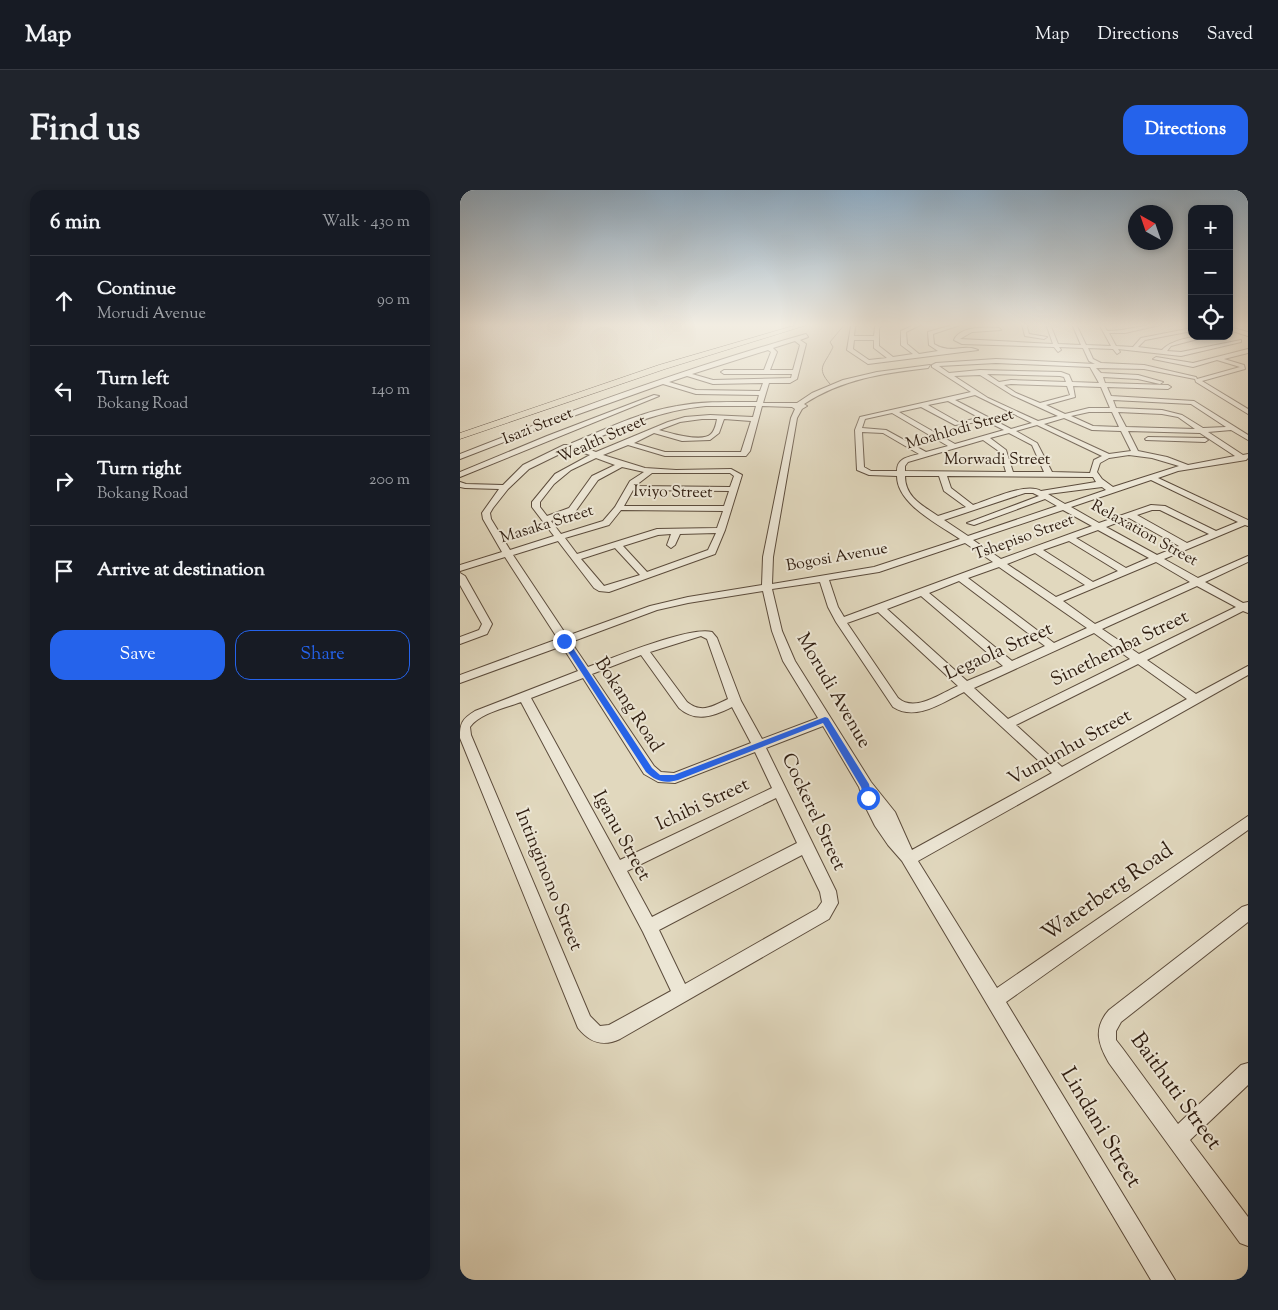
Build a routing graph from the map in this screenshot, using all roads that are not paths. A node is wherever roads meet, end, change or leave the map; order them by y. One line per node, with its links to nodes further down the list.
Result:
1 (638, 375): 51 (highway)
2 (683, 375): 14 (street)
3 (688, 375): 15 (street)
4 (735, 375): 15 (street)
5 (795, 375): 16 (street)
6 (868, 375): 33 (street)
7 (948, 375): 26 (street)
8 (984, 375): 18 (street)
9 (1064, 375): 20 (street)
10 (1174, 375): 13 (street)
11 (1213, 375): 13 (street)
12 (1099, 376): 21 (street); 22 (street)
13 (1194, 380): 37 (street)
14 (662, 382): 23 (street); 25 (street)
15 (732, 382): 16 (street)
16 (766, 382): 25 (street)
17 (1039, 383): 18 (street); 20 (street); 24 (street)
18 (997, 384): 32 (street)
19 (1177, 384): 22 (street)
20 (1071, 385): 21 (street); 32 (street)
21 (1104, 386): 22 (street); 29 (street)
22 (1168, 387)
23 (637, 390): 27 (street); 44 (street)
24 (1041, 392)
25 (762, 393): 31 (street)
26 (976, 393): 28 (street); 42 (street)
27 (656, 396): 34 (street); 52 (street, Isazi Street)
28 (948, 398): 30 (street); 41 (street)
29 (1109, 398): 35 (street); 43 (street)
30 (921, 404): 36 (street); 41 (street)
31 (758, 405): 33 (street, Bokang Road); 34 (street, Bokang Road); 40 (street)
32 (1040, 405): 38 (street)
33 (798, 406): 117 (street, Morudi Avenue)
34 (678, 408): 59 (street, Bokang Road)
35 (1114, 410): 38 (street, Moahlodi Street); 46 (street); 50 (street, Moahlodi Street)
36 (893, 411): 45 (street); 60 (street)
37 (1248, 412)
38 (1064, 416): 42 (street, Moahlodi Street); 46 (street)
39 (721, 418): 40 (street, Wealth Street); 47 (street, Wealth Street); 47 (street)
40 (754, 418): 58 (street)
41 (986, 419): 48 (street)
42 (1038, 424): 48 (street, Moahlodi Street); 64 (street)
43 (1233, 428): 50 (street); 55 (street)
44 (529, 429): 52 (street); 65 (street)
45 (858, 430): 61 (street); 70 (street, Morwadi Street)
46 (1124, 430): 49 (street); 54 (street)
47 (654, 431): 58 (street, Wealth Street)
48 (1010, 431): 53 (street, Moahlodi Street); 73 (street)
49 (1158, 431): 50 (street); 56 (street)
50 (1203, 431): 66 (street, Moahlodi Street)
51 (460, 436)
52 (549, 437): 59 (street); 74 (street, Isazi Street)
53 (984, 438): 60 (street, Moahlodi Street); 72 (street)
54 (1128, 438): 56 (street); 62 (street)
55 (1248, 438)
56 (1164, 440): 57 (street)
57 (1204, 440)
58 (627, 443): 63 (street, Wealth Street)
59 (572, 446): 63 (street); 79 (street, Bokang Road)
60 (954, 446): 61 (street, Moahlodi Street)
61 (925, 454): 70 (street, Moahlodi Street)
62 (1136, 454): 64 (street); 68 (street)
63 (599, 455): 67 (street); 90 (street, Wealth Street)
64 (1108, 456): 75 (street)
65 (460, 457)
66 (1246, 458): 68 (street, Bogosi Avenue)
67 (622, 464): 69 (street); 90 (street)
68 (1184, 466): 76 (street, Bogosi Avenue)
69 (650, 471): 80 (street, Masaka Street); 81 (street)
70 (900, 473): 71 (street, Morwadi Street); 89 (street, Moahlodi Street)
71 (942, 473): 72 (street, Morwadi Street); 86 (street)
72 (1010, 474): 73 (street, Morwadi Street)
73 (1049, 474): 75 (street, Morwadi Street)
74 (460, 475)
75 (1094, 475): 77 (street)
76 (1151, 477): 82 (street, Bogosi Avenue); 92 (street)
77 (1104, 484): 82 (street); 83 (street)
78 (462, 487): 79 (street)
79 (505, 487): 104 (street, Bokang Road)
80 (629, 488): 81 (street); 85 (street, Masaka Street)
81 (733, 489): 87 (street)
82 (1112, 490): 84 (street, Bogosi Avenue)
83 (1044, 495): 84 (street, Relaxation Street); 86 (street, Relaxation Street); 91 (street)
84 (1064, 506): 93 (street, Relaxation Street); 99 (street, Bogosi Avenue)
85 (619, 508): 87 (street, Iviyo Street); 97 (street, Masaka Street)
86 (972, 508): 89 (street, Relaxation Street)
87 (726, 509): 95 (street)
88 (1130, 515): 93 (street, Tshepiso Street); 96 (street, Tshepiso Street); 102 (street)
89 (937, 519): 99 (street, Moahlodi Street)
90 (545, 520): 97 (street, Wealth Street)
91 (971, 523)
92 (1247, 523): 96 (street)
93 (1100, 526): 98 (street, Tshepiso Street); 106 (street, Relaxation Street)
94 (678, 530): 95 (street); 100 (street); 101 (street)
95 (721, 530): 112 (street)
96 (1216, 534): 102 (street)
97 (558, 538): 104 (street, Masaka Street); 105 (street, Wealth Street)
98 (1069, 538): 103 (street, Tshepiso Street); 110 (street)
99 (967, 540): 108 (street, Moahlodi Street); 114 (street, Bogosi Avenue)
100 (616, 544): 105 (street); 112 (street)
101 (671, 545)
102 (1186, 546): 106 (street)
103 (1037, 550): 108 (street, Tshepiso Street); 116 (street)
104 (506, 554): 109 (street, Masaka Street); 126 (street, Bokang Road)
105 (574, 558): 112 (street, Wealth Street)
106 (1156, 558): 110 (street); 115 (street, Relaxation Street)
107 (1248, 559): 115 (street, Legaola Street)
108 (1000, 563): 113 (street, Tshepiso Street); 119 (street, Moahlodi Street)
109 (460, 568)
110 (1124, 572): 116 (street)
111 (460, 576): 125 (street)
112 (646, 576)
113 (961, 578): 118 (street, Tshepiso Street); 127 (street)
114 (824, 579): 117 (street, Bogosi Avenue); 122 (street, Legaola Street)
115 (1198, 582): 121 (street, Relaxation Street); 123 (street, Legaola Street)
116 (1092, 585): 119 (street)
117 (766, 588): 126 (street, Bogosi Avenue); 138 (street, Morudi Avenue)
118 (922, 592): 120 (street, Tshepiso Street); 130 (street)
119 (1055, 600): 123 (street, Moahlodi Street)
120 (880, 608): 122 (street, Tshepiso Street); 134 (street)
121 (1246, 608): 129 (street, Sinethemba Street)
122 (841, 622): 134 (street, Legaola Street)
123 (1094, 628): 127 (street, Legaola Street); 129 (street, Moahlodi Street)
124 (705, 633): 128 (street, Intinginono Street); 137 (street, Cockerel Street)
125 (460, 641)
126 (564, 641): 132 (street, Bokang Road); 133 (street, Bogosi Avenue)
127 (1053, 647): 130 (street, Legaola Street)
128 (642, 650): 132 (street, Intinginono Street); 137 (street)
129 (1139, 660): 136 (street, Moahlodi Street); 139 (street, Sinethemba Street)
130 (1010, 666): 134 (street, Legaola Street)
131 (1248, 670): 136 (street, Vumunhu Street)
132 (585, 673): 135 (street, Intinginono Street); 140 (street, Bokang Road)
133 (460, 679)
134 (965, 687): 139 (street)
135 (524, 697): 146 (street, Iganu Street); 150 (street, Intinginono Street)
136 (1196, 699): 141 (street, Vumunhu Street)
137 (735, 701): 140 (street, Cockerel Street)
138 (825, 720): 140 (street, Bokang Road); 145 (street, Morudi Avenue)
139 (1008, 724): 141 (street)
140 (758, 744): 142 (street, Cockerel Street)
141 (1062, 774): 145 (street, Vumunhu Street)
142 (779, 791): 144 (street, Cockerel Street); 146 (street, Ichibi Street)
143 (1248, 822): 151 (street, Waterberg Road)
144 (805, 846): 147 (street, Cockerel Street); 149 (street)
145 (907, 855): 151 (street, Morudi Avenue)
146 (616, 869): 149 (street, Iganu Street)
147 (830, 904): 150 (street, Intinginono Street)
148 (1248, 912): 153 (street, Baithuti Street)
149 (649, 927): 150 (street, Iganu Street)
150 (681, 994)
151 (994, 1000): 155 (street, Lindani Street)
152 (1248, 1072): 153 (street)
153 (1178, 1138): 154 (street, Baithuti Street)
154 (1248, 1235)
155 (1164, 1280)

